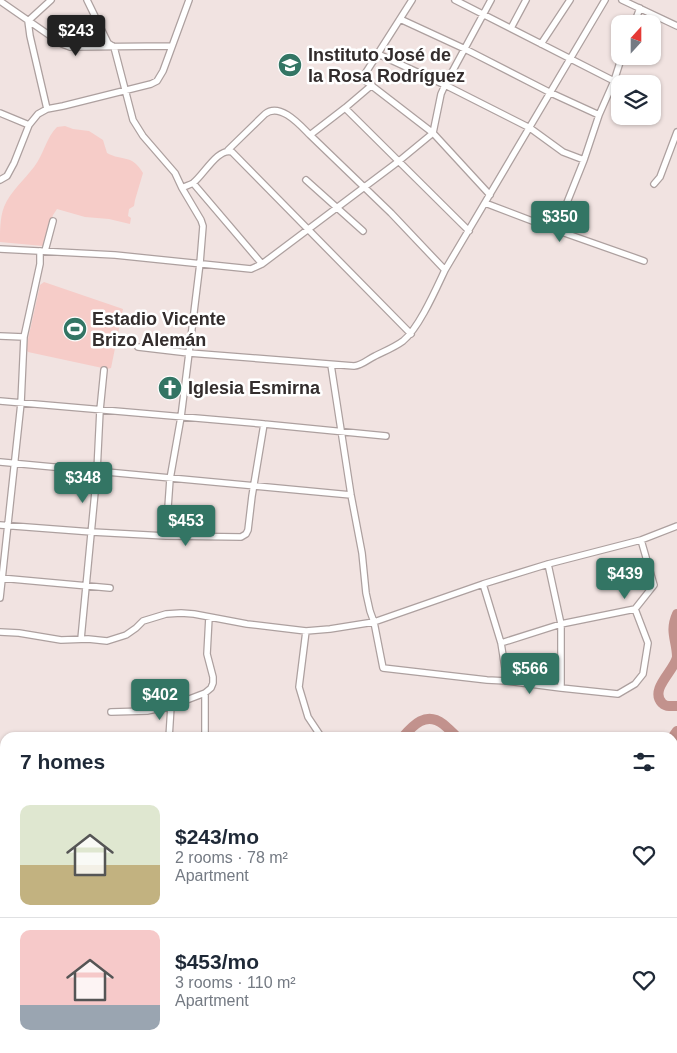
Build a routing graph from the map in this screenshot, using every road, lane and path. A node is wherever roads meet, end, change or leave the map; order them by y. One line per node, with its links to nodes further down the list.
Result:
1 (51, 0): 16 (street)
2 (87, 0): 20 (street)
3 (189, 0): 21 (street)
4 (412, 0): 15 (street)
5 (456, 0): 13 (street)
6 (491, 0): 13 (street)
7 (526, 0): 18 (street)
8 (570, 0): 19 (street)
9 (605, 0): 24 (street)
10 (622, 0): 12 (street)
11 (0, 1): 16 (street)
12 (640, 8): 14 (street); 17 (street)
13 (484, 15): 18 (street); 22 (street)
14 (637, 15)
15 (400, 18): 22 (street); 23 (street)
16 (28, 21): 20 (street); 32 (street)
17 (677, 26)
18 (511, 28): 19 (street)
19 (541, 44): 24 (street)
20 (113, 46): 21 (street); 29 (street)
21 (172, 46): 29 (street)
22 (465, 49): 27 (street); 30 (street)
23 (378, 54): 26 (street); 27 (street)
24 (571, 59): 25 (street); 30 (street)
25 (611, 79)
26 (372, 85): 31 (street); 38 (street)
27 (445, 85): 36 (street); 38 (street)
28 (611, 88): 34 (street)
29 (126, 90): 32 (street); 48 (street)
30 (550, 92): 34 (street); 36 (street)
31 (345, 108): 39 (street); 42 (street)
32 (46, 109): 35 (street)
33 (0, 113): 35 (street)
34 (599, 115): 41 (street)
35 (29, 125): 43 (street)
36 (530, 128): 41 (street); 49 (street)
37 (677, 132): 46 (street)
38 (433, 133): 42 (street); 49 (street)
39 (310, 135): 40 (street); 47 (street)
40 (228, 150): 45 (street); 53 (street)
41 (584, 160): 54 (street)
42 (399, 162): 47 (street); 56 (street)
43 (0, 180)
44 (306, 180): 51 (street)
45 (193, 183): 48 (street); 61 (street)
46 (654, 184)
47 (364, 187): 51 (street); 62 (street)
48 (182, 188): 60 (street)
49 (490, 195): 50 (street)
50 (486, 203): 54 (street); 56 (street)
51 (337, 208): 53 (street); 55 (street)
52 (53, 221): 58 (street)
53 (309, 229): 61 (street); 63 (street)
54 (556, 230): 59 (street)
55 (363, 231)
56 (469, 231): 62 (street)
57 (0, 250): 58 (street)
58 (42, 251): 60 (street); 65 (street)
59 (644, 261)
60 (200, 263): 61 (street); 67 (street)
61 (262, 264)
62 (445, 270): 63 (street)
63 (411, 334): 68 (street)
64 (0, 336): 65 (street)
65 (24, 337): 71 (street)
66 (138, 346): 67 (street)
67 (189, 353): 68 (street); 73 (street)
68 (332, 365): 75 (street)
69 (104, 370): 72 (street)
70 (0, 401): 71 (street)
71 (21, 403): 72 (street); 78 (street)
72 (100, 410): 73 (street); 79 (street)
73 (181, 417): 74 (street); 80 (street)
74 (264, 424): 75 (street); 81 (street)
75 (341, 431): 76 (street); 82 (street)
76 (386, 436)
77 (0, 462): 78 (street)
78 (14, 464): 79 (street); 84 (street)
79 (97, 471): 80 (street); 86 (street)
80 (170, 479): 81 (street); 87 (street)
81 (254, 486): 82 (street); 87 (street)
82 (351, 495): 97 (street)
83 (0, 524): 84 (street)
84 (7, 525): 86 (street); 90 (street)
85 (677, 526): 88 (street)
86 (92, 532): 87 (street); 92 (street)
87 (166, 536)
88 (641, 540): 89 (street); 95 (street)
89 (548, 564): 91 (street); 98 (street)
90 (1, 578): 92 (street); 94 (street)
91 (483, 584): 97 (street); 102 (street)
92 (87, 586): 93 (street); 101 (street)
93 (110, 588)
94 (0, 598)
95 (635, 609): 98 (street); 104 (street)
96 (209, 617): 99 (street); 101 (street); 105 (street)
97 (374, 622): 99 (street); 103 (street)
98 (561, 624): 102 (street); 104 (street)
99 (306, 631): 110 (street)
100 (0, 632): 101 (street)
101 (82, 639)
102 (500, 644): 103 (street)
103 (507, 681): 104 (street)
104 (561, 688)
105 (205, 693): 106 (street); 109 (street)
106 (171, 706): 107 (street); 108 (street)
107 (111, 712)
108 (169, 732)
109 (205, 732)
110 (318, 732)

